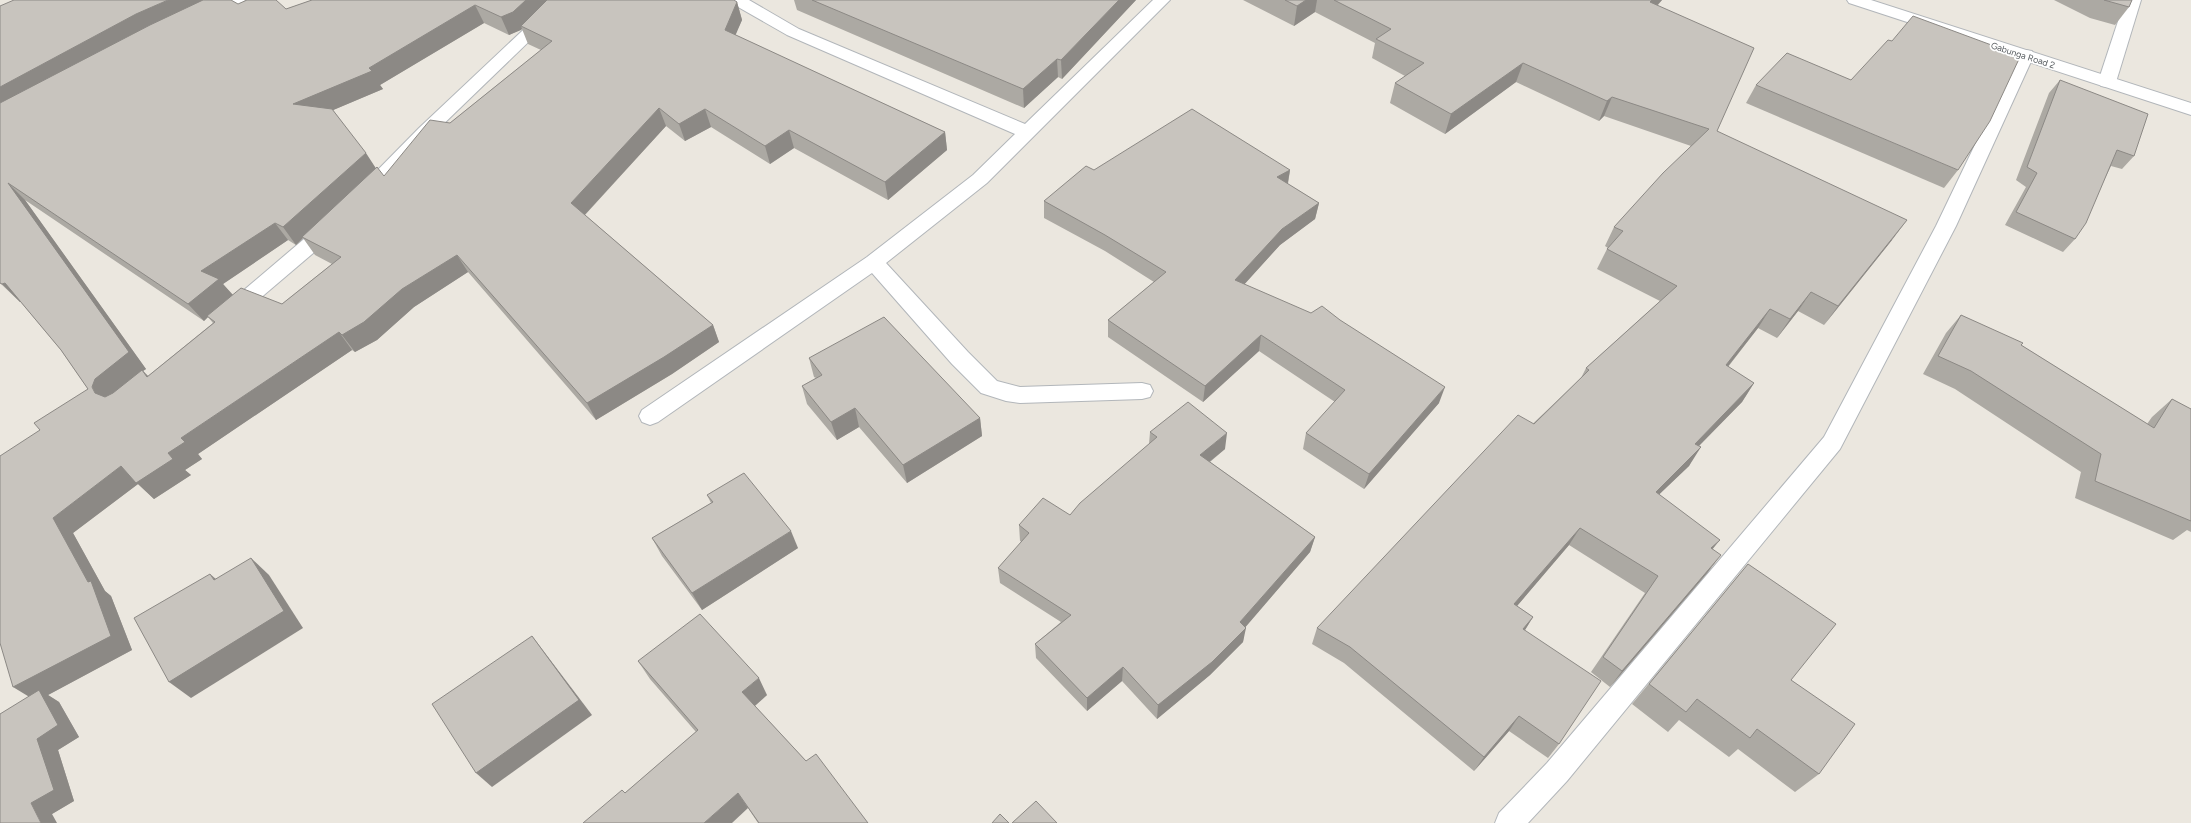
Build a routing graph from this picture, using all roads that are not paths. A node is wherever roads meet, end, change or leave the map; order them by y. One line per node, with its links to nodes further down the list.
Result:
1 (237, 0): 7 (street)
2 (564, 0): 13 (street)
3 (737, 0): 11 (street)
4 (1162, 0): 11 (street)
5 (1855, 0): 8 (street, Gabunga Road 2)
6 (2133, 0): 9 (street)
7 (190, 21)
8 (2026, 55): 9 (street, Gabunga Road 2); 16 (street)
9 (2107, 82): 10 (street, Gabunga Road 2)
10 (2191, 109)
11 (1027, 132): 12 (street)
12 (874, 262): 14 (street); 15 (street)
13 (219, 322)
14 (1142, 391)
15 (650, 416)
16 (1510, 823)

